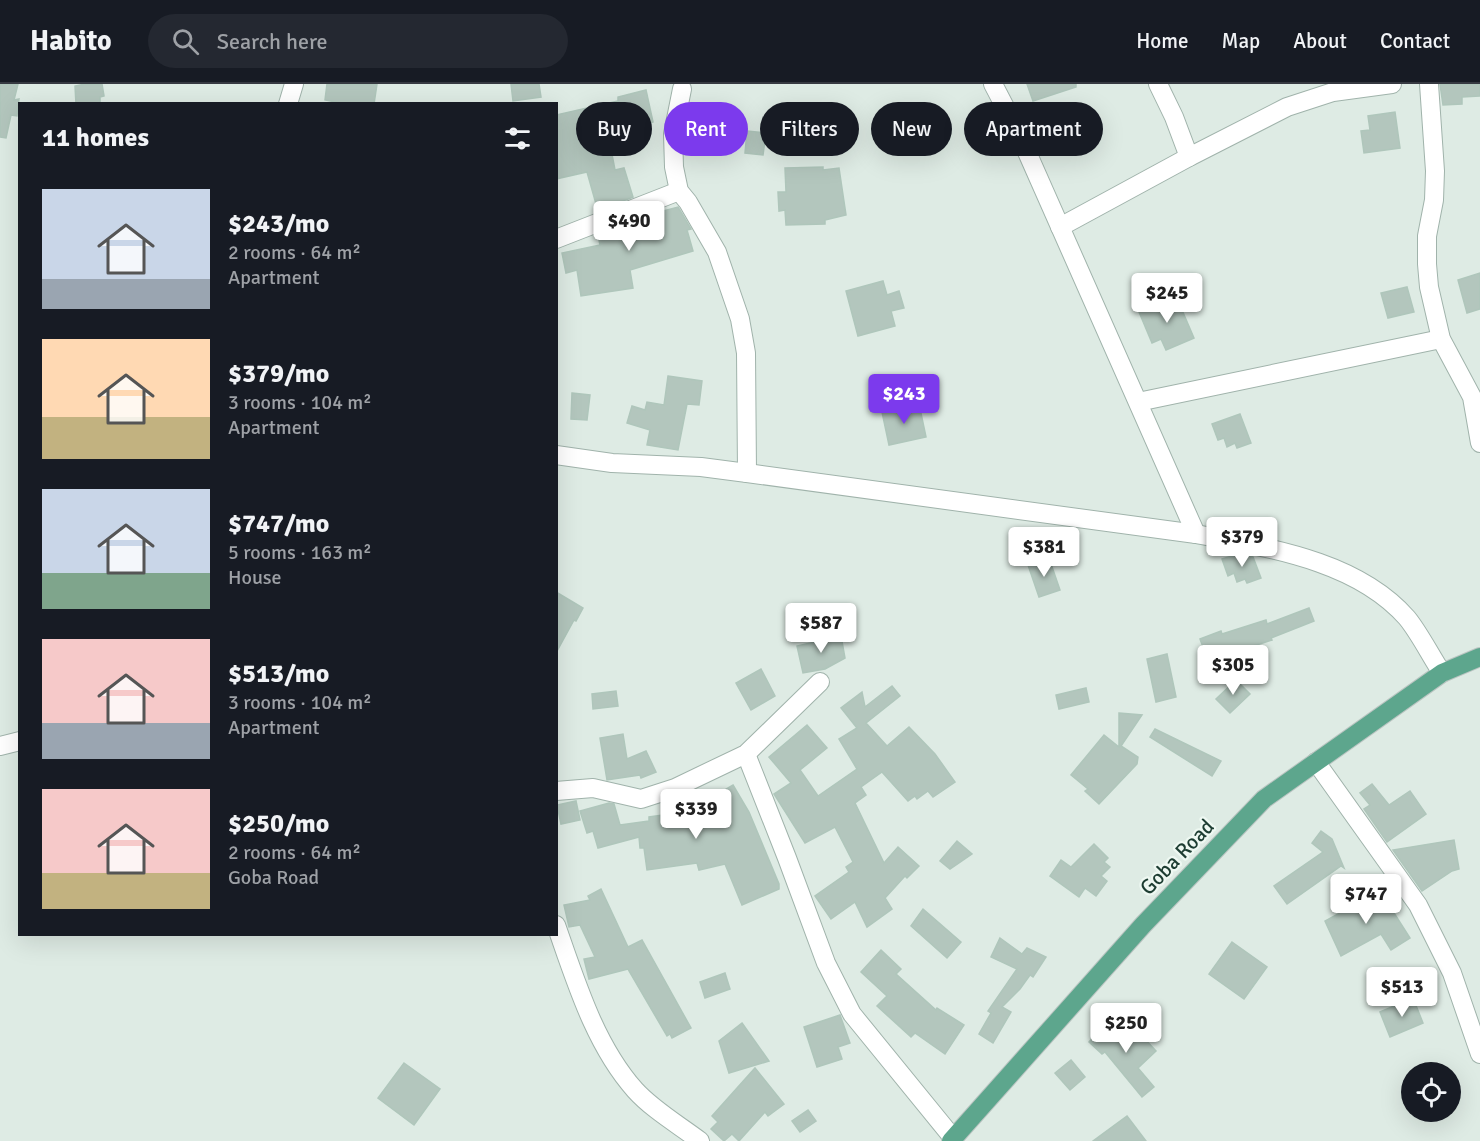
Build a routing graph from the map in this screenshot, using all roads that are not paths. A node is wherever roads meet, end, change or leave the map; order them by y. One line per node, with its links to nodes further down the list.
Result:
1 (294, 84): 7 (street)
2 (993, 84): 10 (street)
3 (1158, 84): 8 (street)
4 (1392, 84): 8 (street)
5 (1429, 84): 12 (street)
6 (682, 89): 9 (street)
7 (289, 102)
8 (1189, 157): 10 (street)
9 (679, 191): 11 (street); 16 (street)
10 (1060, 227): 13 (street)
11 (558, 237)
12 (1441, 339): 13 (street); 14 (street)
13 (1138, 402): 17 (street)
14 (1480, 443)
15 (558, 455): 16 (street)
16 (747, 473): 17 (street)
17 (1196, 534): 19 (street)
18 (1480, 657): 19 (main road, Goba Road)
19 (1442, 673): 24 (main road, Goba Road)
20 (820, 682): 23 (street)
21 (18, 742): 22 (street)
22 (0, 746)
23 (746, 754): 25 (street); 28 (street)
24 (1316, 762): 27 (street); 28 (main road, Goba Road)
25 (558, 791)
26 (558, 931): 29 (street)
27 (1480, 1054)
28 (952, 1139)
29 (700, 1141)

